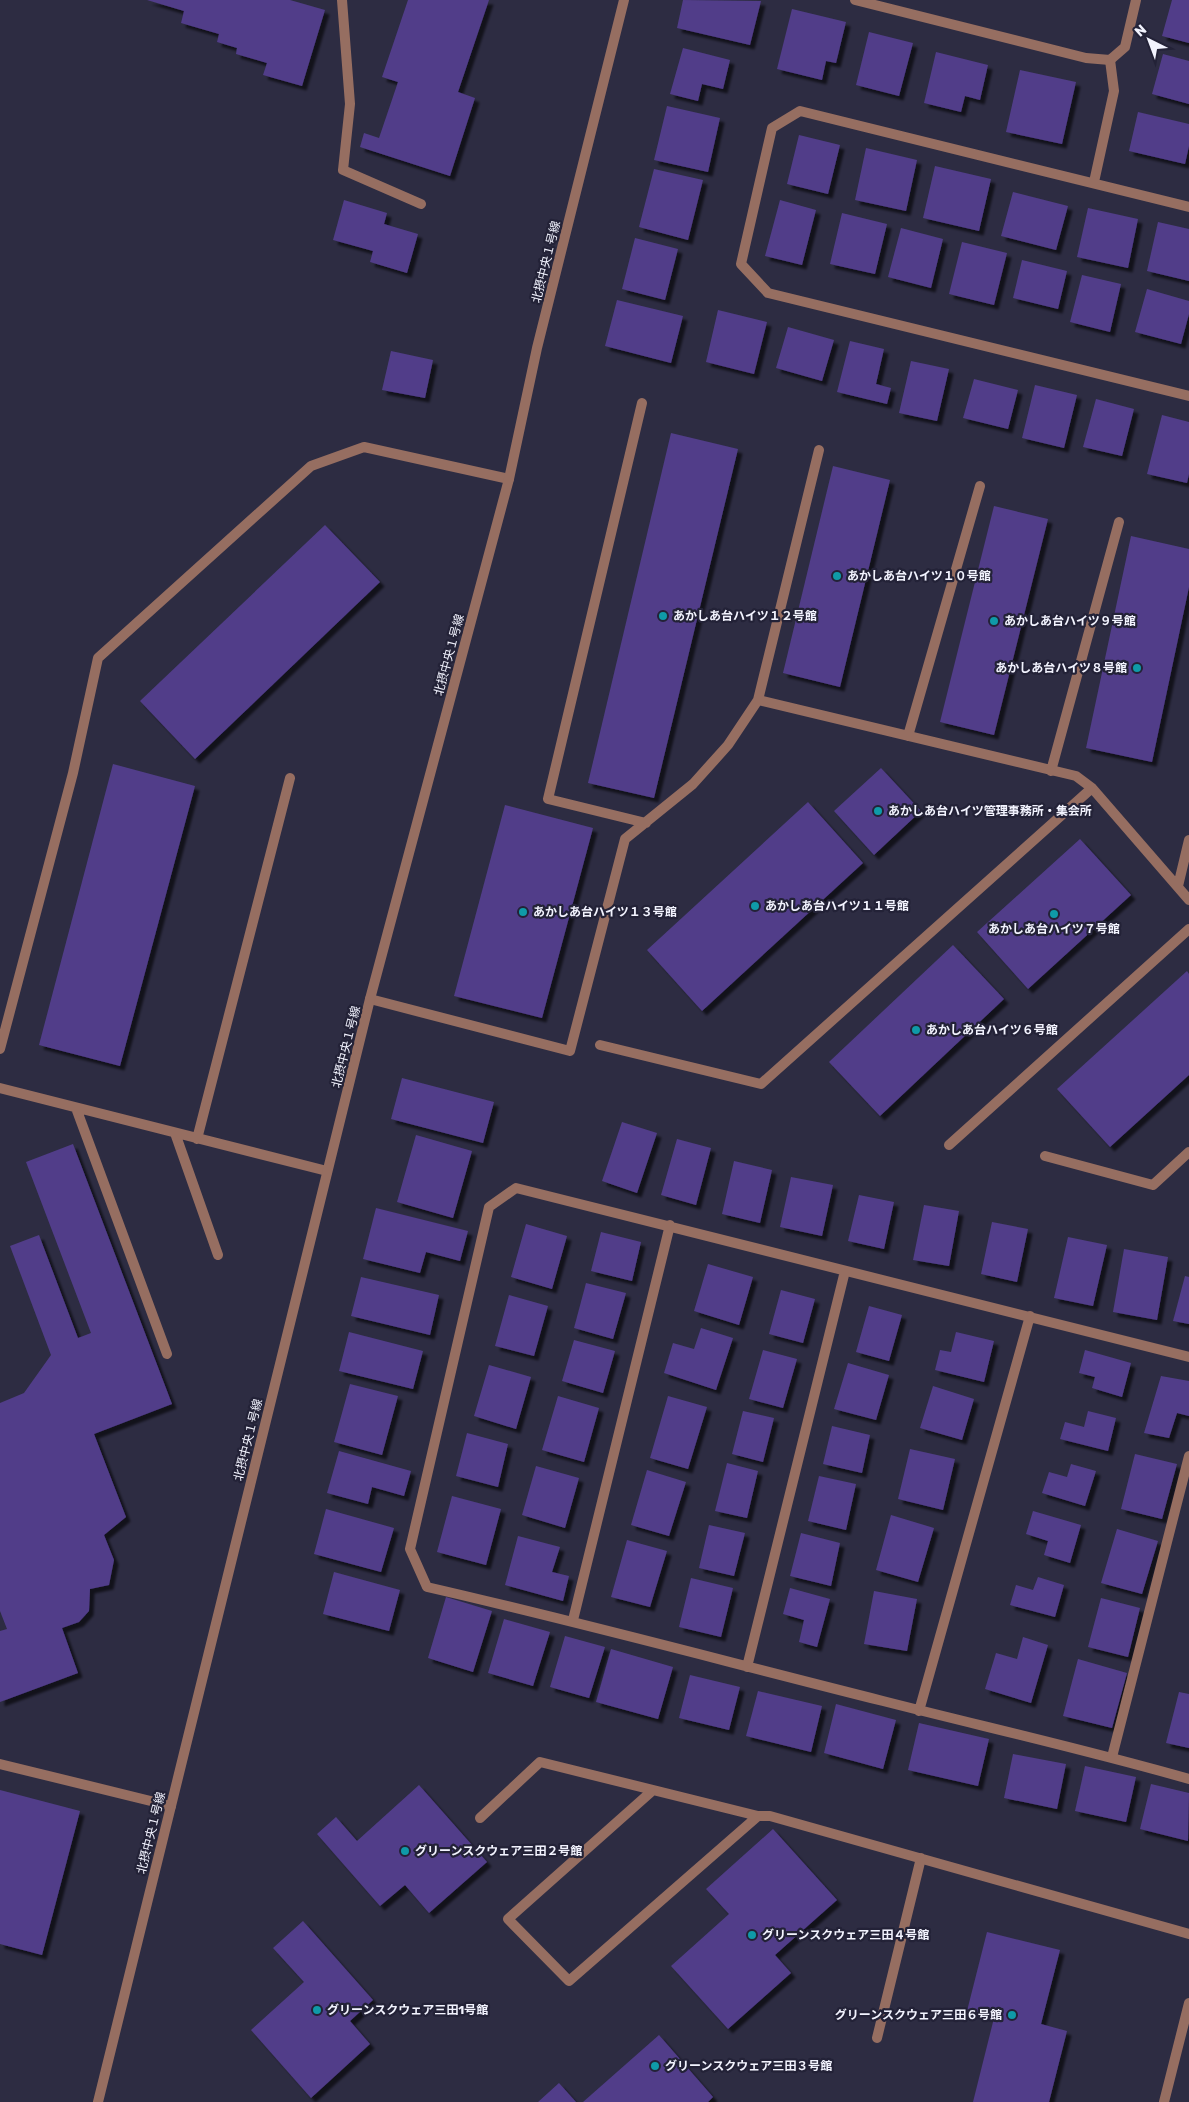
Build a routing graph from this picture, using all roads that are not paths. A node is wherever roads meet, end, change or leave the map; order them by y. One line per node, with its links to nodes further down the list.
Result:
1 (342, 0): 7 (street)
2 (624, 0): 12 (street, 北摂中央１号線)
3 (855, 0): 5 (street)
4 (1136, 0): 5 (street)
5 (1110, 60): 6 (street)
6 (1094, 182): 8 (street); 9 (street)
7 (421, 204)
8 (1189, 206)
9 (1189, 396)
10 (642, 404): 20 (street)
11 (819, 450): 15 (street)
12 (509, 479): 25 (street, 北摂中央１号線); 27 (street)
13 (980, 486): 16 (street)
14 (1119, 522): 17 (street)
15 (758, 700): 16 (street); 20 (street)
16 (908, 736): 17 (street)
17 (1052, 771): 19 (street)
18 (290, 778): 31 (street)
19 (1092, 788): 22 (street); 26 (street)
20 (646, 823): 25 (street)
21 (1189, 840): 22 (street)
22 (1178, 886): 23 (street)
23 (1189, 900)
24 (1189, 929): 32 (street)
25 (370, 999): 35 (street, 北摂中央１号線)
26 (600, 1045)
27 (0, 1050)
28 (0, 1088): 29 (street)
29 (76, 1108): 30 (street); 40 (street)
30 (175, 1133): 31 (street); 37 (street)
31 (197, 1139): 35 (street)
32 (949, 1145)
33 (1189, 1152): 34 (street)
34 (1045, 1156)
35 (328, 1171): 50 (street, 北摂中央１号線)
36 (670, 1225): 38 (street); 43 (street); 43 (street)
37 (218, 1255)
38 (845, 1271): 39 (street); 44 (street)
39 (1030, 1316): 41 (street); 45 (street)
40 (167, 1354)
41 (1189, 1357)
42 (1189, 1456): 46 (street)
43 (573, 1620): 44 (street)
44 (747, 1667): 45 (street)
45 (919, 1711): 46 (street)
46 (1112, 1757): 48 (street)
47 (0, 1764): 50 (street)
48 (1189, 1779)
49 (652, 1791): 51 (street); 51 (street); 52 (street)
50 (171, 1806): 57 (street, 北摂中央１号線)
51 (758, 1816): 53 (street)
52 (480, 1818)
53 (921, 1858): 54 (street); 56 (street)
54 (1189, 1934)
55 (1189, 2003): 58 (street)
56 (877, 2038)
57 (98, 2102)
58 (1164, 2102)

